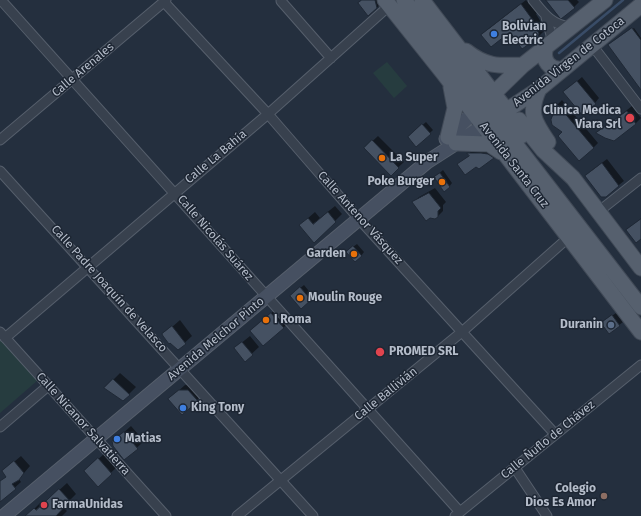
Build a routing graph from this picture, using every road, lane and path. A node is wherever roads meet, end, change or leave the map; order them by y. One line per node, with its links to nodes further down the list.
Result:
1 (1, 0): 19 (street, Calle Nicolás Suárez)
2 (404, 0): 17 (main road, Avenida Santa Cruz)
3 (423, 0): 12 (main road, Avenida Santa Cruz)
4 (533, 0): 10 (street)
5 (605, 0): 11 (main road, Avenida Virgen de Cotoca)
6 (165, 1): 19 (street, Calle Arenales); 23 (street, Calle Antenor Vásquez)
7 (281, 1): 15 (street)
8 (387, 3): 15 (street, Calle La Bahía); 17 (main road, Avenida Santa Cruz)
9 (641, 5): 14 (main road, Avenida Virgen de Cotoca)
10 (544, 14): 11 (street); 13 (street)
11 (571, 28): 13 (main road, Avenida Virgen de Cotoca)
12 (452, 40): 16 (main road); 21 (main road, Avenida Santa Cruz)
13 (550, 44): 16 (main road, Avenida Virgen de Cotoca); 18 (main road)
14 (592, 45): 18 (main road, Avenida Virgen de Cotoca); 22 (street)
15 (331, 58): 23 (street, Calle La Bahía)
16 (523, 65): 21 (main road, Avenida Virgen de Cotoca)
17 (449, 69): 21 (main road, Avenida Santa Cruz); 26 (main road)
18 (563, 69): 20 (main road, Avenida Virgen de Cotoca)
19 (71, 79): 25 (street, Calle Arenales); 31 (street, Calle Nicolás Suárez)
20 (539, 89): 24 (main road, Avenida Virgen de Cotoca); 29 (main road)
21 (484, 103): 24 (main road, Avenida Santa Cruz); 26 (main road, Avenida Melchor Pinto)
22 (641, 109)
23 (268, 114): 31 (street, Calle La Bahía); 33 (street, Calle Antenor Vásquez)
24 (495, 118): 26 (main road, Avenida Melchor Pinto); 27 (main road, Avenida Santa Cruz); 29 (main road, Avenida Santa Cruz); 37 (main road, Avenida Santa Cruz)
25 (0, 140)
26 (452, 140): 27 (main road); 33 (main road, Avenida Melchor Pinto)
27 (516, 156): 34 (main road, Avenida Santa Cruz); 39 (main road, Avenida Santa Cruz)
28 (0, 171): 35 (street, Calle Padre Joaquín de Velasco)
29 (573, 178): 32 (main road, Avenida Santa Cruz)
30 (641, 178): 32 (street)
31 (175, 192): 35 (street, Calle La Bahía); 38 (street, Calle Nicolás Suárez)
32 (598, 212): 36 (main road, Avenida Santa Cruz)
33 (359, 219): 38 (main road, Avenida Melchor Pinto); 40 (street, Calle Antenor Vásquez)
34 (568, 237): 40 (street, Calle Ballivián); 41 (main road, Avenida Santa Cruz)
35 (88, 267): 42 (street, Calle La Bahía); 44 (street, Calle Padre Joaquín de Velasco)
36 (641, 268)
37 (641, 293)
38 (266, 298): 44 (main road, Avenida Melchor Pinto); 46 (street, Calle Nicolás Suárez)
39 (641, 307)
40 (463, 331): 46 (street, Calle Ballivián); 48 (street, Calle Antenor Vásquez)
41 (641, 332)
42 (3, 335): 45 (street, Calle Nicanor Salvatierra)
43 (641, 365): 48 (street, Calle Ñuflo de Chávez)
44 (181, 368): 49 (main road, Avenida Melchor Pinto); 51 (street, Calle Padre Joaquín de Velasco)
45 (48, 386): 47 (street); 49 (street, Calle Nicanor Salvatierra)
46 (368, 408): 51 (street, Calle Ballivián); 53 (street, Calle Nicolás Suárez)
47 (0, 427)
48 (555, 434): 50 (street, Calle Ñuflo de Chávez)
49 (97, 439): 52 (main road, Avenida Melchor Pinto); 54 (street, Calle Nicanor Salvatierra)
50 (515, 468): 53 (street, Calle Ñuflo de Chávez); 57 (street)
51 (280, 481): 55 (street, Calle Ballivián); 56 (street, Calle Padre Joaquín de Velasco)
52 (10, 514)
53 (457, 514)
54 (166, 516)
55 (237, 516)
56 (313, 516)
57 (547, 516)

